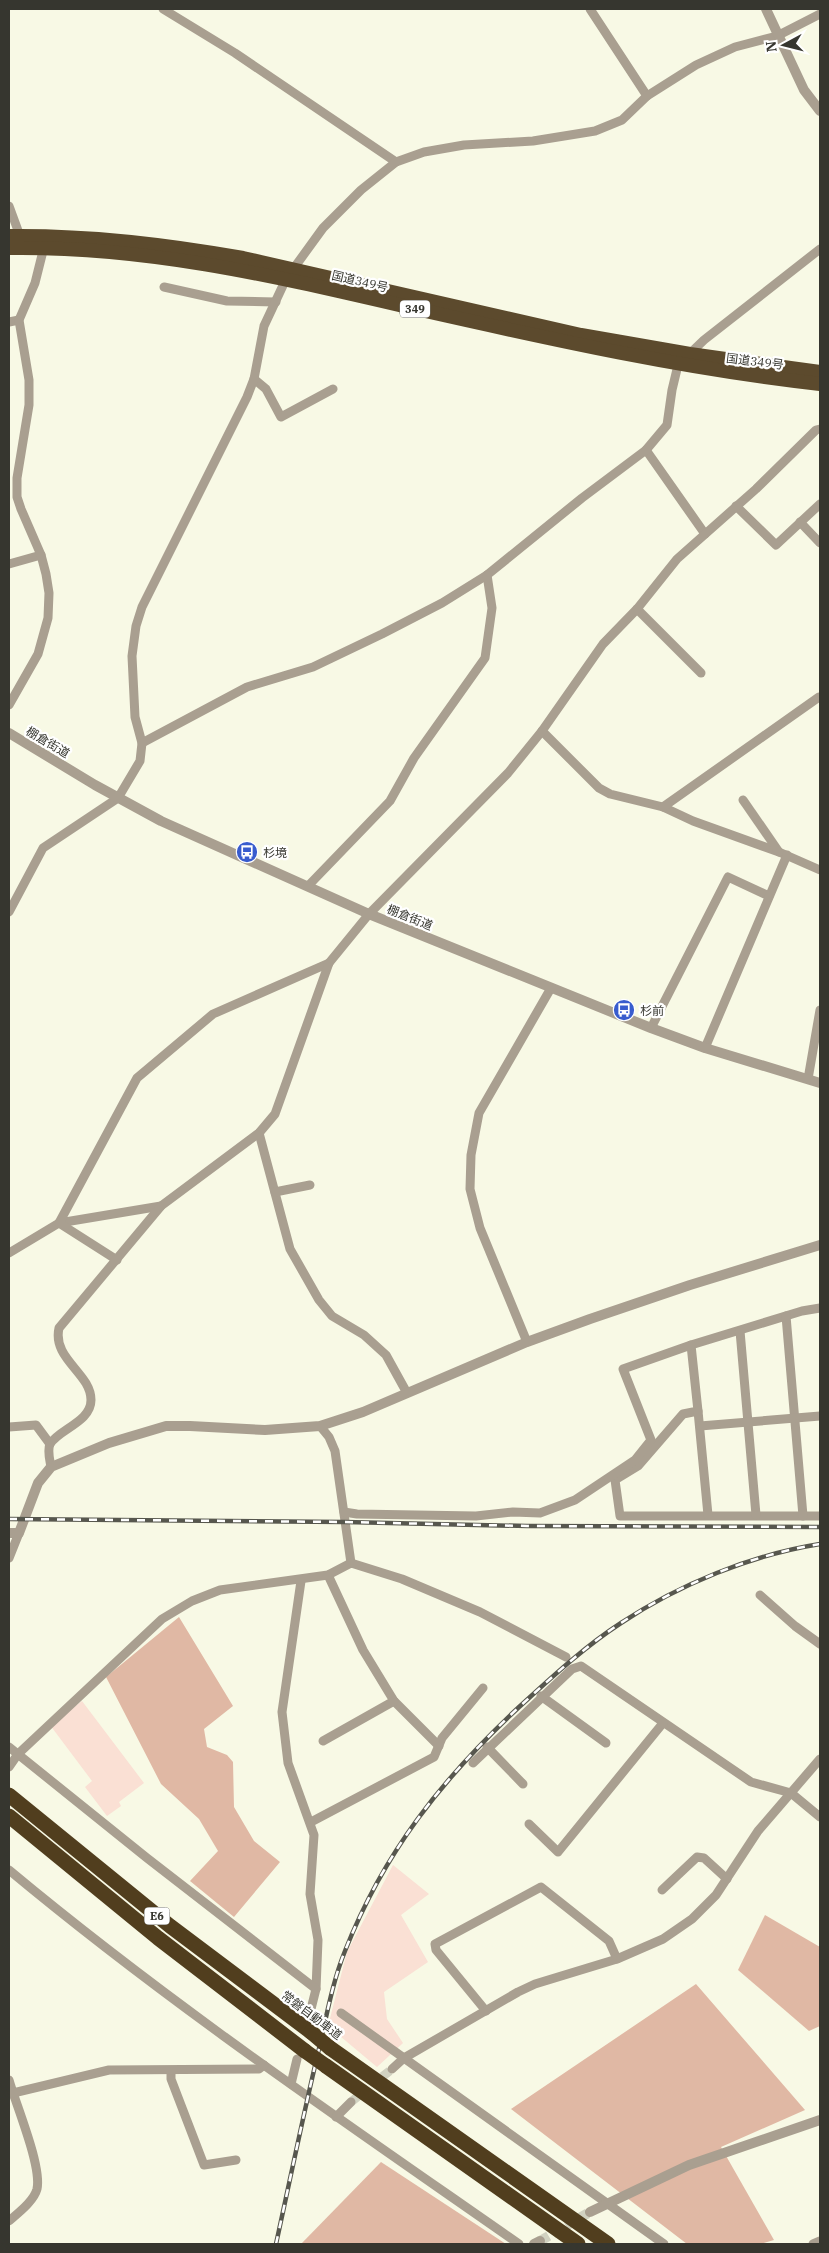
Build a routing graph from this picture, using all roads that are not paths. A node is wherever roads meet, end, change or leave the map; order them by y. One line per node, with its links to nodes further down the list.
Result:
1 (163, 9): 8 (street)
2 (590, 9): 6 (street)
3 (766, 9): 5 (street)
4 (820, 14): 5 (street)
5 (777, 36): 6 (street); 7 (street)
6 (647, 96): 8 (street)
7 (820, 111)
8 (396, 162): 14 (street)
9 (9, 206): 10 (street)
10 (14, 236): 11 (highway, 国道349号 / 349)
11 (45, 242): 12 (highway, 国道349号 / 349); 14 (highway, 国道349号 / 349); 17 (street)
12 (9, 248)
13 (820, 248): 19 (street)
14 (290, 274): 16 (street); 19 (highway, 国道349号 / 349); 20 (highway, 国道349号 / 349)
15 (164, 287): 16 (street)
16 (276, 302): 22 (street)
17 (19, 320): 18 (street); 32 (street)
18 (9, 322)
19 (690, 354): 20 (street); 21 (highway, 国道349号 / 349)
20 (678, 365): 23 (highway, 国道349号 / 349); 26 (street)
21 (820, 372)
22 (254, 379): 24 (street); 41 (street)
23 (820, 384)
24 (333, 389)
25 (820, 429): 28 (street)
26 (646, 450): 30 (street); 34 (street)
27 (820, 504): 29 (street)
28 (736, 506): 29 (street); 30 (street)
29 (800, 522): 31 (street)
30 (704, 534): 35 (street)
31 (820, 543)
32 (41, 555): 33 (street); 38 (street)
33 (9, 564)
34 (487, 575): 41 (street); 47 (street)
35 (637, 609): 36 (street); 39 (street)
36 (701, 673)
37 (819, 697): 44 (street)
38 (9, 705)
39 (542, 731): 44 (street); 50 (street)
40 (9, 733): 42 (street, 棚倉街道)
41 (142, 743): 42 (street)
42 (118, 798): 47 (street, 棚倉街道); 49 (street)
43 (743, 800): 45 (street)
44 (662, 807): 45 (street)
45 (783, 854): 46 (street); 48 (street)
46 (820, 870)
47 (308, 886): 50 (street, 棚倉街道)
48 (769, 896): 54 (street); 55 (street)
49 (9, 912)
50 (369, 914): 51 (street); 52 (street, 棚倉街道)
51 (329, 963): 58 (street); 62 (street)
52 (551, 988): 54 (street, 棚倉街道); 69 (street)
53 (820, 1010): 56 (street)
54 (651, 1028): 55 (street, 棚倉街道)
55 (706, 1048): 56 (street, 棚倉街道)
56 (808, 1079): 57 (street, 棚倉街道)
57 (820, 1083)
58 (259, 1133): 60 (street); 61 (street)
59 (310, 1185): 60 (street)
60 (275, 1192): 71 (street)
61 (161, 1206): 62 (street); 65 (street)
62 (60, 1223): 64 (street); 65 (street)
63 (820, 1245): 69 (street)
64 (9, 1254)
65 (117, 1260): 79 (street)
66 (820, 1308): 67 (street)
67 (786, 1316): 68 (street); 74 (street)
68 (740, 1331): 70 (street); 75 (street)
69 (526, 1342): 71 (street)
70 (691, 1345): 72 (street); 81 (street)
71 (407, 1393): 76 (street)
72 (698, 1411): 77 (street); 82 (street)
73 (820, 1416): 74 (street)
74 (794, 1418): 75 (street); 84 (street)
75 (747, 1422): 77 (street); 83 (street)
76 (320, 1426): 80 (street); 81 (street)
77 (700, 1426): 82 (street)
78 (9, 1428): 79 (street)
79 (50, 1444): 80 (street)
80 (51, 1467): 86 (street)
81 (344, 1512): 88 (street)
82 (708, 1515): 83 (street)
83 (756, 1516): 84 (street)
84 (803, 1516): 85 (street)
85 (820, 1516)
86 (14, 1533): 87 (street)
87 (9, 1558)
88 (351, 1563): 89 (street); 93 (street)
89 (328, 1575): 90 (street); 96 (street)
90 (301, 1581): 103 (street); 112 (street)
91 (760, 1595): 92 (street)
92 (820, 1644)
93 (566, 1656)
94 (483, 1688): 101 (street)
95 (541, 1696): 97 (street); 99 (street); 102 (street)
96 (394, 1701): 98 (street); 101 (street)
97 (663, 1723): 108 (street); 113 (street)
98 (323, 1741)
99 (606, 1743)
100 (9, 1746): 103 (street)
101 (439, 1746): 112 (street)
102 (487, 1747): 105 (street); 107 (street)
103 (18, 1754): 106 (street); 118 (street)
104 (820, 1760): 108 (street)
105 (473, 1763)
106 (9, 1767)
107 (523, 1784)
108 (791, 1793): 111 (street); 115 (street)
109 (9, 1795): 121 (highway, 常磐自動車道 / E6)
110 (9, 1816): 122 (highway, E6)
111 (820, 1817)
112 (310, 1822): 118 (street)
113 (529, 1824)
114 (9, 1870): 124 (street)
115 (726, 1879): 116 (street); 117 (street)
116 (662, 1890)
117 (617, 1959): 119 (street); 119 (street)
118 (316, 1989): 121 (street)
119 (486, 2011): 123 (street)
120 (341, 2013): 123 (street)
121 (310, 2025): 140 (highway, 常磐自動車道 / E6, bridge)
122 (301, 2055): 128 (street); 139 (highway, E6, bridge)
123 (404, 2058): 125 (street); 134 (street)
124 (264, 2065): 126 (street); 128 (street)
125 (392, 2070)
126 (171, 2071): 129 (street); 133 (street)
127 (9, 2080): 129 (street)
128 (291, 2084): 131 (street)
129 (11, 2094): 136 (street)
130 (351, 2102): 131 (street)
131 (336, 2117): 138 (street)
132 (820, 2120): 134 (street)
133 (236, 2160)
134 (606, 2204): 135 (street); 141 (street)
135 (590, 2212)
136 (9, 2221)
137 (820, 2241): 142 (street)
138 (519, 2244)
139 (578, 2244)
140 (608, 2244)
141 (664, 2244)
142 (813, 2244)

